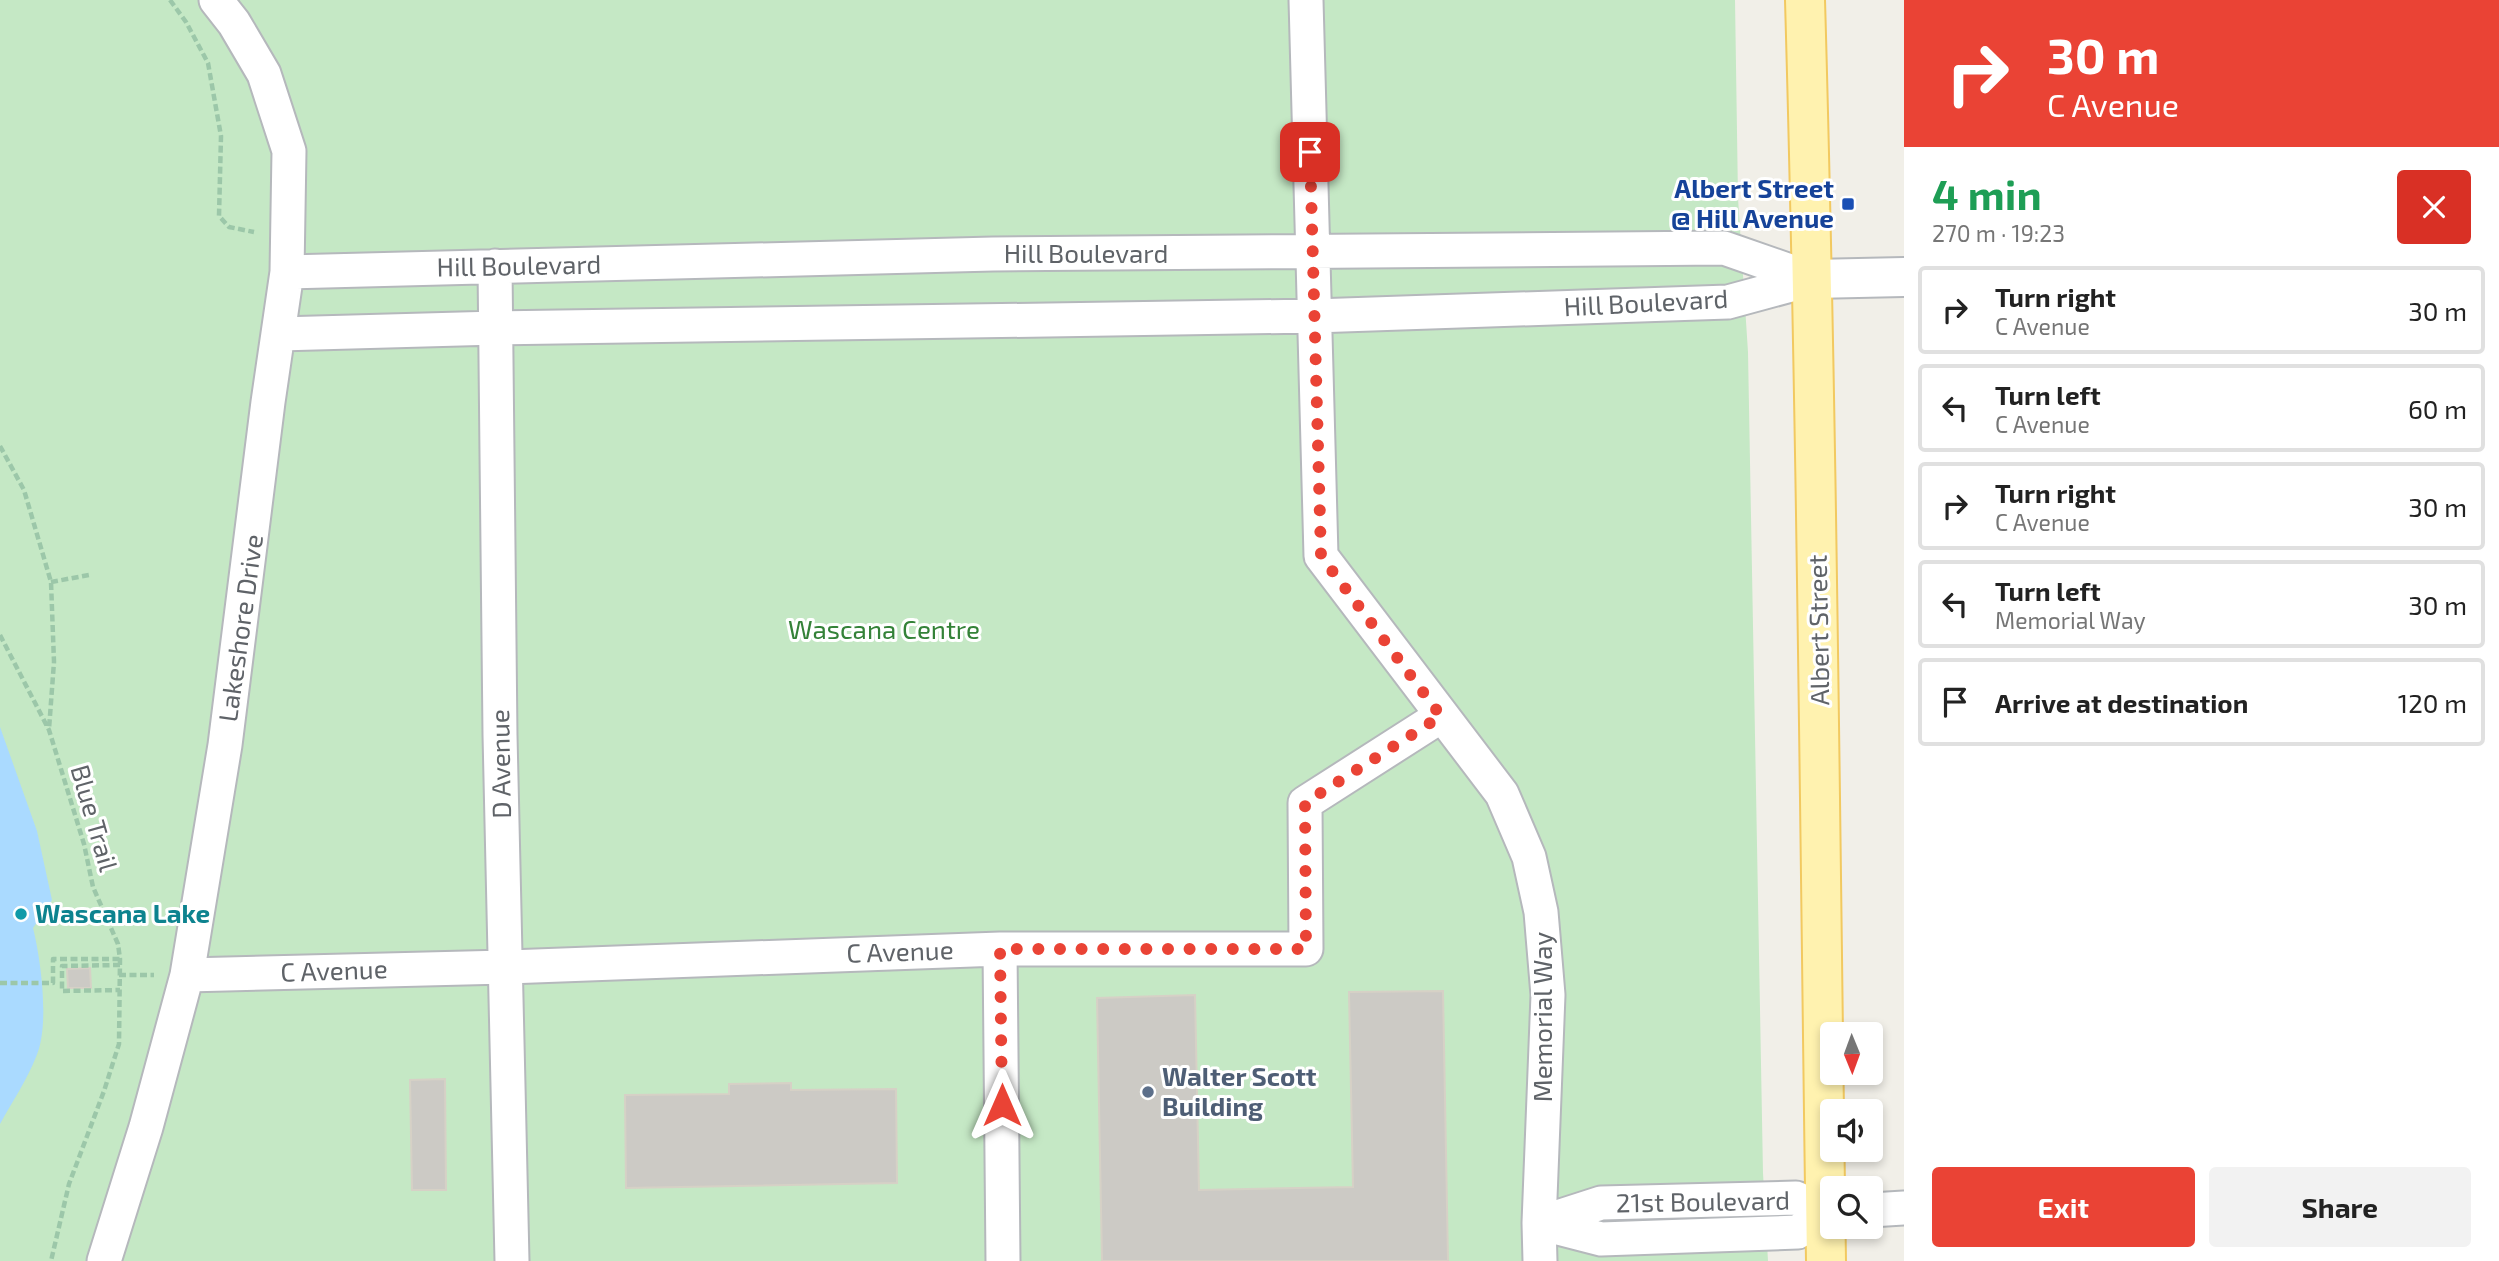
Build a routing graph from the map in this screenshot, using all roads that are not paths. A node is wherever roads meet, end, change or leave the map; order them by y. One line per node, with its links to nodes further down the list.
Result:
1 (216, 0): 6 (street, Lakeshore Drive)
2 (1306, 0): 4 (street, Memorial Way)
3 (1805, 0): 8 (main road, Albert Street)
4 (1313, 253): 5 (street, Hill Boulevard); 8 (street, Hill Boulevard); 9 (street, Memorial Way)
5 (495, 266): 6 (street, Hill Boulevard); 10 (street, D Avenue)
6 (287, 272): 11 (street, Lakeshore Drive)
7 (1904, 277): 8 (street)
8 (1813, 279): 9 (street, Hill Boulevard); 16 (main road, Albert Street)
9 (1314, 316): 10 (street, Hill Boulevard); 12 (street, Memorial Way)
10 (497, 328): 11 (street, Hill Boulevard); 14 (street, D Avenue)
11 (279, 334): 15 (street, Lakeshore Drive)
12 (1441, 716): 13 (street, C Avenue); 20 (street, Memorial Way)
13 (1000, 949): 14 (street, C Avenue); 24 (street)
14 (506, 967): 15 (street, C Avenue); 23 (street, D Avenue)
15 (187, 975): 22 (street, Lakeshore Drive)
16 (1828, 1176)
17 (1904, 1208): 18 (street)
18 (1883, 1209)
19 (1820, 1217): 20 (street, 21st Boulevard)
20 (1539, 1223): 25 (street, Memorial Way)
21 (1827, 1239): 26 (main road, Albert Street)
22 (104, 1261)
23 (512, 1261)
24 (1003, 1261)
25 (1540, 1261)
26 (1826, 1261)

